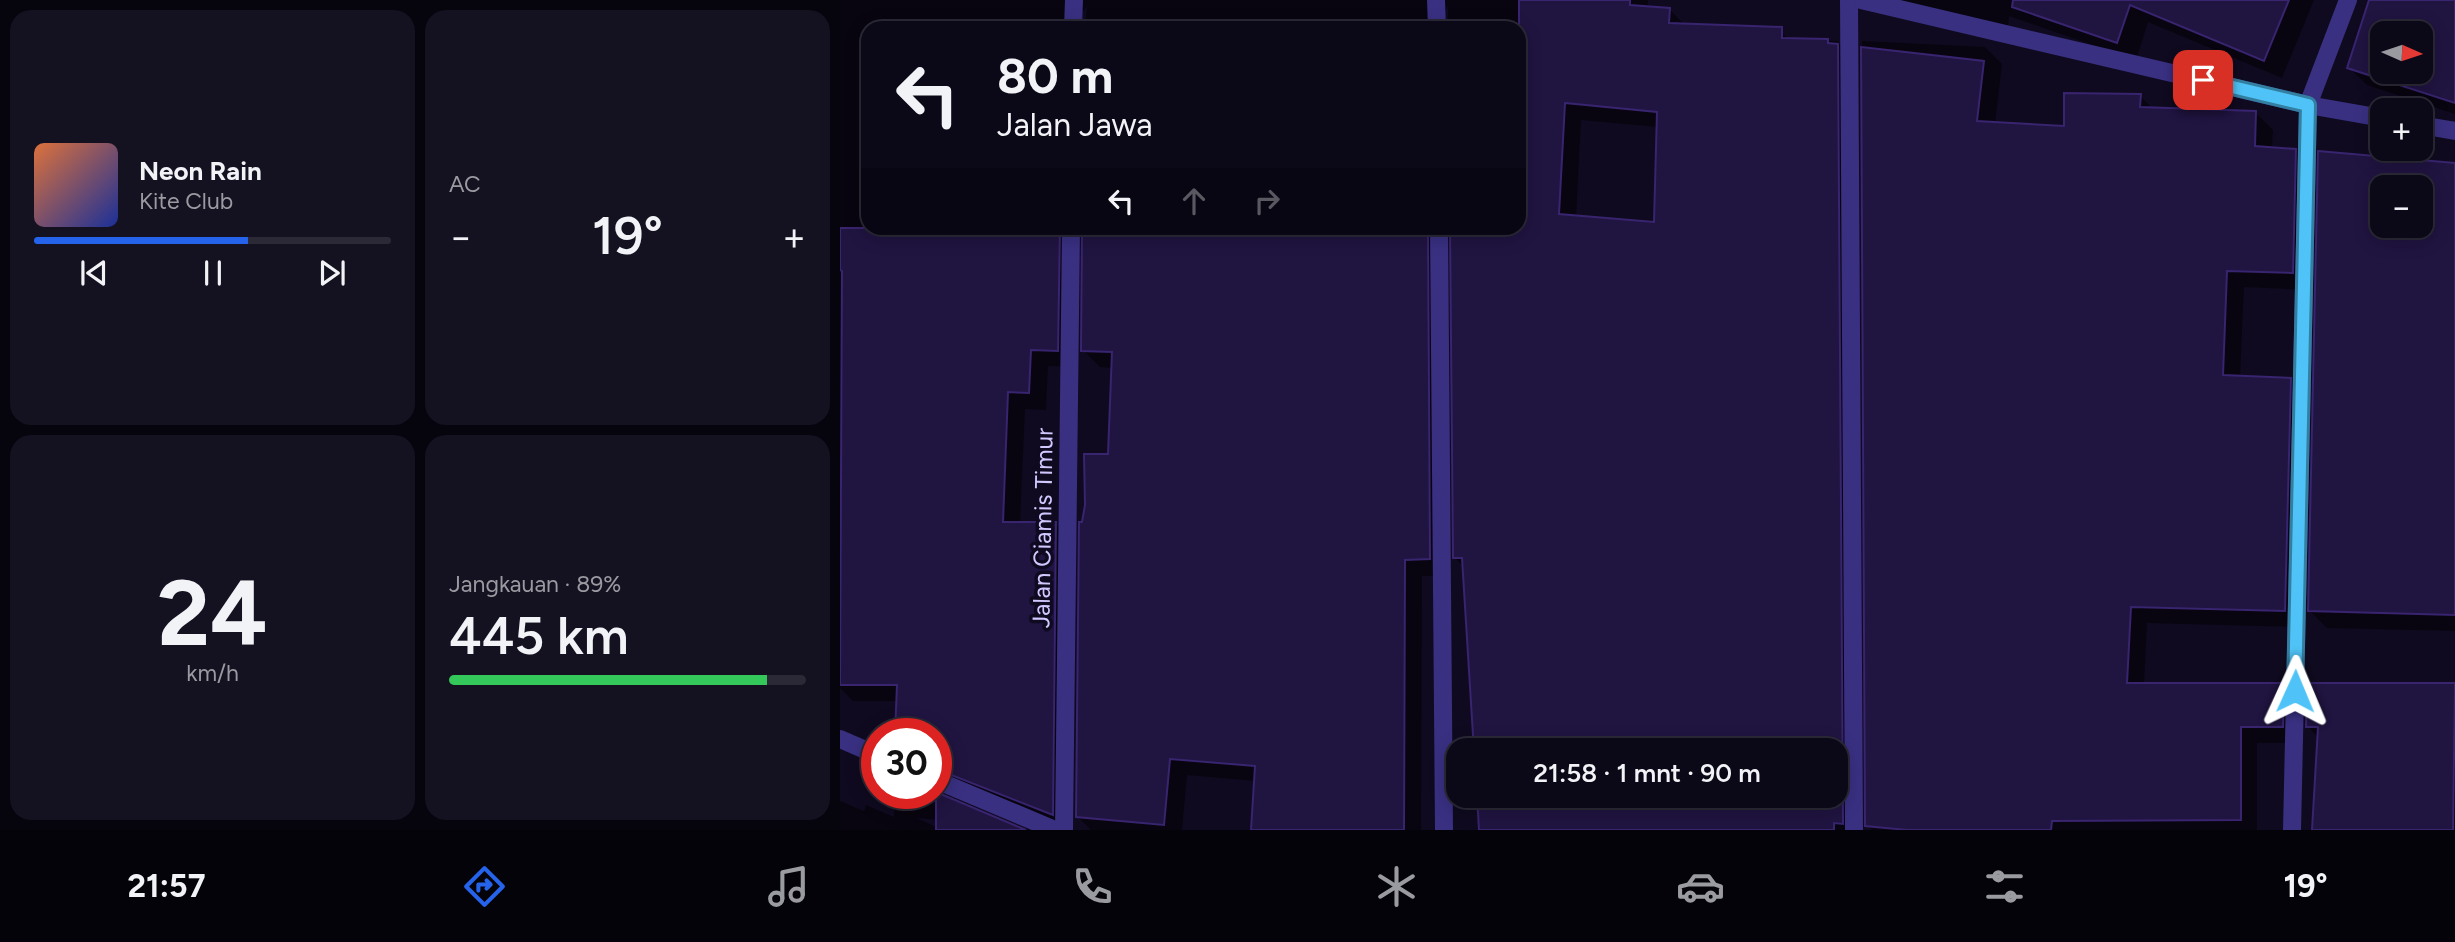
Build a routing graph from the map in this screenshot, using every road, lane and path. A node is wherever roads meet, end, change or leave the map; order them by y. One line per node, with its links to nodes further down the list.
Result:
1 (1074, 0): 6 (street)
2 (1436, 0): 7 (street)
3 (1849, 0): 20 (street)
4 (1861, 0): 8 (street)
5 (2348, 0): 8 (street)
6 (1073, 21)
7 (1437, 21)
8 (2308, 105): 9 (street); 21 (street)
9 (2370, 116)
10 (2433, 127): 11 (street)
11 (2455, 131)
12 (1071, 235): 18 (street, Jalan Ciamis Timur)
13 (1438, 235): 19 (street)
14 (840, 739): 15 (street)
15 (861, 748)
16 (952, 787): 17 (street)
17 (1055, 830)
18 (1064, 830)
19 (1444, 830)
20 (1854, 830)
21 (2292, 830)

